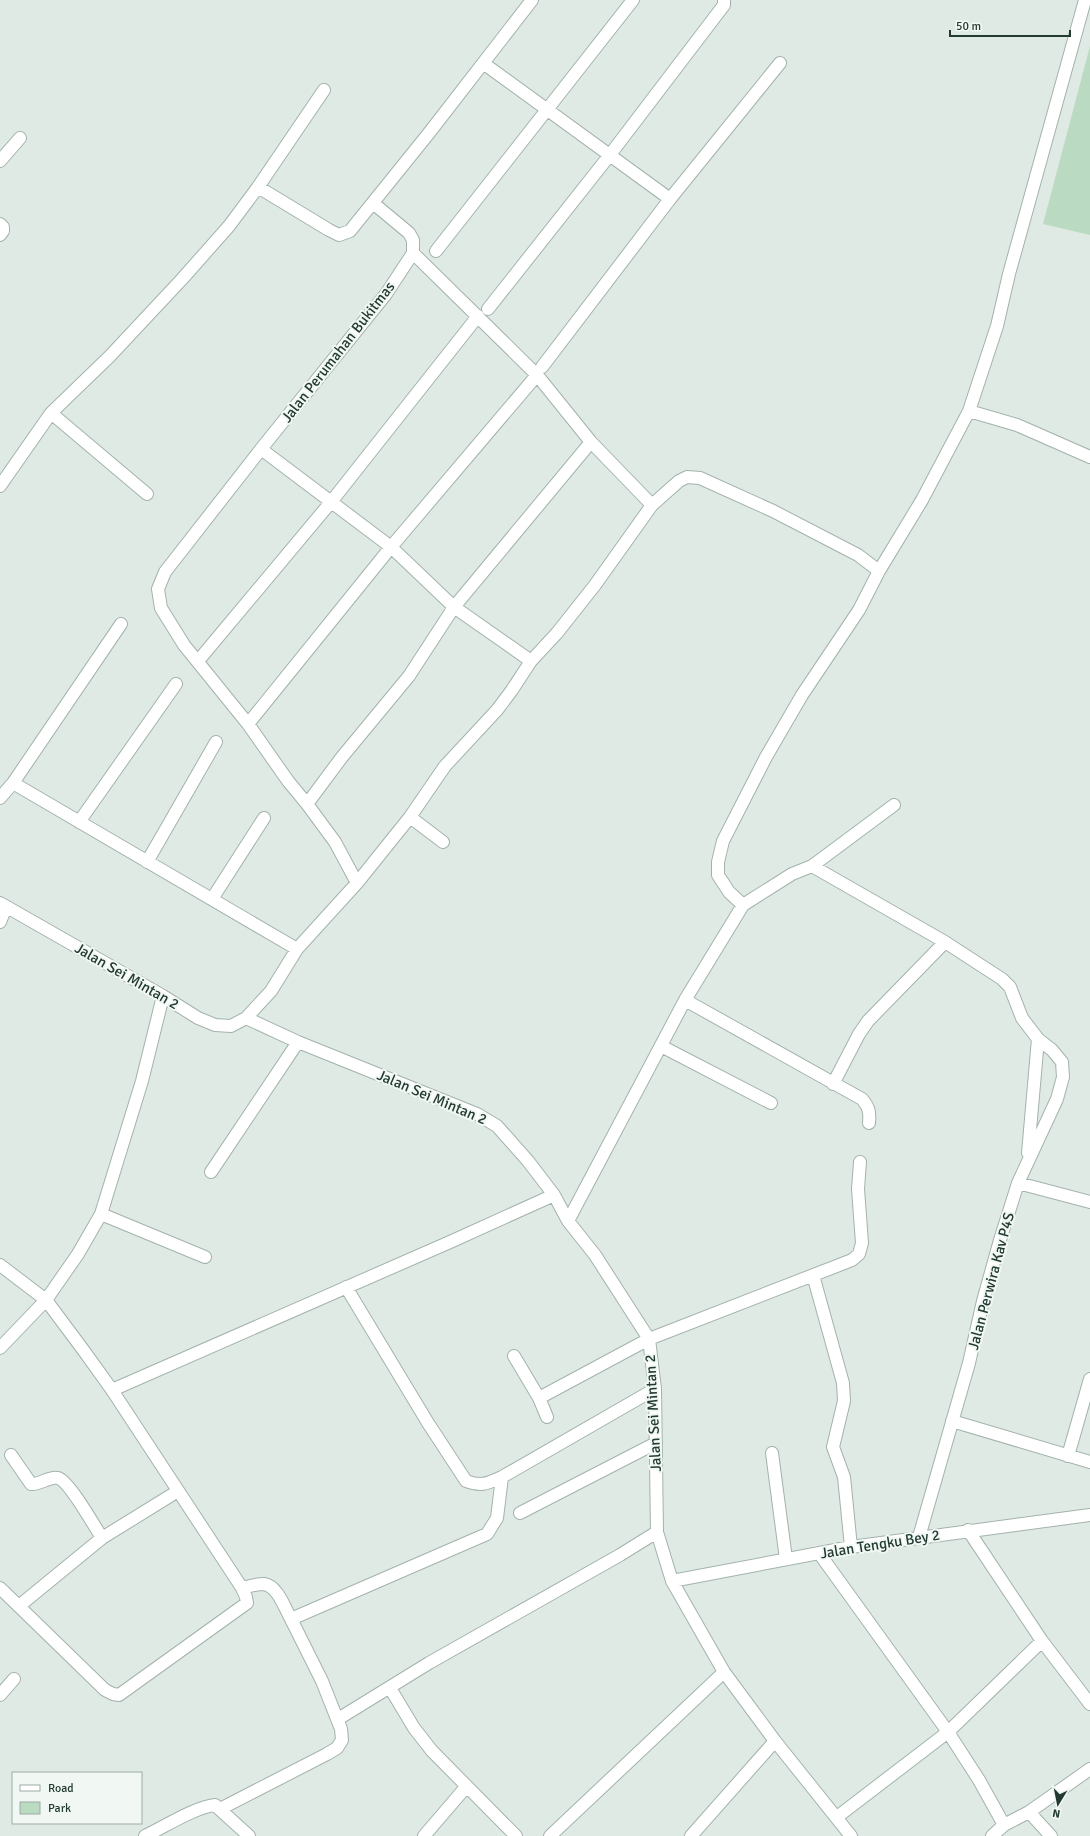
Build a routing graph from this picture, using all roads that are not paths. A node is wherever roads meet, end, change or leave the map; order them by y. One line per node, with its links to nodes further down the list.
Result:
1 (532, 0): 5 (street)
2 (633, 0): 8 (street)
3 (724, 0): 10 (street)
4 (1084, 0): 22 (street)
5 (483, 63): 8 (street); 14 (street)
6 (780, 63): 13 (street)
7 (324, 90): 12 (street)
8 (546, 109): 10 (street); 17 (street)
9 (20, 138): 11 (street)
10 (609, 156): 13 (street); 19 (street)
11 (0, 161)
12 (258, 188): 14 (street); 23 (street)
13 (670, 199): 21 (street)
14 (373, 203): 18 (street)
15 (0, 224): 16 (street)
16 (0, 235)
17 (436, 251)
18 (413, 253): 20 (street); 25 (street, Jalan Perumahan Bukitmas)
19 (488, 309)
20 (478, 316): 21 (street); 30 (street)
21 (540, 371): 24 (street); 32 (street)
22 (969, 411): 26 (street); 33 (street)
23 (51, 413): 27 (street); 29 (street)
24 (591, 442): 31 (street); 34 (street)
25 (261, 449): 30 (street); 36 (street, Jalan Perumahan Bukitmas)
26 (1090, 457)
27 (4, 471): 28 (street)
28 (0, 486)
29 (147, 494)
30 (331, 502): 32 (street); 36 (street)
31 (652, 505): 33 (street); 37 (street)
32 (391, 547): 34 (street); 39 (street)
33 (880, 571): 54 (street)
34 (454, 607): 37 (street); 43 (street)
35 (121, 624): 41 (street)
36 (198, 661): 39 (street, Jalan Perumahan Bukitmas)
37 (532, 661): 45 (street)
38 (176, 684): 47 (street)
39 (248, 724): 43 (street, Jalan Perumahan Bukitmas)
40 (216, 742): 49 (street)
41 (13, 783): 42 (street); 47 (street)
42 (0, 798)
43 (307, 804): 51 (street, Jalan Perumahan Bukitmas)
44 (894, 805): 50 (street)
45 (410, 817): 48 (street); 51 (street)
46 (264, 818): 52 (street)
47 (79, 822): 49 (street)
48 (443, 842)
49 (146, 862): 52 (street)
50 (812, 866): 54 (street); 56 (street, Jalan Perwira Kav P4S)
51 (357, 883): 57 (street)
52 (212, 899): 57 (street)
53 (3, 905): 55 (street); 58 (street, Jalan Sei Mintan 2)
54 (743, 905): 59 (street)
55 (0, 922)
56 (945, 942): 61 (street, Jalan Perwira Kav P4S); 64 (street)
57 (298, 949): 60 (street)
58 (163, 996): 60 (street, Jalan Sei Mintan 2); 73 (street)
59 (685, 1000): 63 (street); 64 (street)
60 (246, 1018): 62 (street, Jalan Sei Mintan 2)
61 (1038, 1039): 68 (street); 68 (street, Jalan Perwira Kav P4S)
62 (298, 1042): 69 (street); 71 (street, Jalan Sei Mintan 2)
63 (661, 1046): 65 (street); 74 (street)
64 (833, 1084): 66 (street)
65 (771, 1103)
66 (869, 1123)
67 (860, 1162): 77 (street)
68 (1027, 1163): 70 (street, Jalan Perwira Kav P4S)
69 (211, 1172)
70 (1018, 1183): 72 (street); 88 (street, Jalan Perwira Kav P4S)
71 (554, 1195): 74 (street, Jalan Sei Mintan 2); 78 (street)
72 (1090, 1202)
73 (101, 1214): 75 (street); 79 (street)
74 (568, 1221): 80 (street, Jalan Sei Mintan 2)
75 (205, 1257)
76 (0, 1265): 79 (street)
77 (813, 1275): 80 (street); 102 (street)
78 (346, 1287): 85 (street); 94 (street)
79 (46, 1300): 81 (street); 85 (street)
80 (649, 1339): 84 (street, Jalan Sei Mintan 2); 86 (street)
81 (0, 1348)
82 (514, 1356): 86 (street)
83 (1090, 1379): 92 (street)
84 (655, 1389): 89 (street, Jalan Sei Mintan 2); 94 (street)
85 (112, 1390): 95 (street)
86 (539, 1398): 87 (street)
87 (547, 1417)
88 (952, 1421): 92 (street); 100 (street, Jalan Perwira Kav P4S)
89 (656, 1443): 96 (street); 99 (street, Jalan Sei Mintan 2)
90 (772, 1453): 104 (street)
91 (11, 1455): 101 (street)
92 (1068, 1456): 93 (street)
93 (1090, 1462)
94 (502, 1477): 109 (street)
95 (178, 1491): 101 (street); 107 (street)
96 (520, 1513)
97 (1090, 1515): 98 (street, Jalan Tengku Bey 2)
98 (968, 1530): 100 (street, Jalan Tengku Bey 2); 110 (street)
99 (657, 1532): 105 (street, Jalan Sei Mintan 2); 113 (street)
100 (919, 1537): 102 (street, Jalan Tengku Bey 2)
101 (102, 1538): 108 (street)
102 (851, 1547): 103 (street, Jalan Tengku Bey 2)
103 (819, 1553): 104 (street, Jalan Tengku Bey 2); 117 (street)
104 (786, 1559): 105 (street, Jalan Tengku Bey 2)
105 (672, 1581): 111 (street, Jalan Sei Mintan 2)
106 (0, 1588): 108 (street)
107 (242, 1588): 108 (street); 109 (street)
108 (19, 1606)
109 (291, 1619): 116 (street)
110 (1042, 1641): 115 (street); 117 (street)
111 (724, 1672): 118 (street, Jalan Sei Mintan 2); 129 (street)
112 (14, 1679): 114 (street)
113 (390, 1688): 116 (street); 120 (street)
114 (0, 1695)
115 (1090, 1704)
116 (338, 1720): 121 (street)
117 (948, 1732): 123 (street); 124 (street)
118 (775, 1741): 123 (street, Jalan Sei Mintan 2); 130 (street)
119 (1090, 1769): 122 (street)
120 (466, 1787): 127 (street); 128 (street)
121 (220, 1809): 125 (street); 126 (street)
122 (1029, 1812): 124 (street); 133 (street)
123 (837, 1817): 131 (street, Jalan Sei Mintan 2)
124 (1004, 1826): 132 (street)
125 (145, 1836)
126 (249, 1836)
127 (424, 1836)
128 (516, 1836)
129 (550, 1836)
130 (691, 1836)
131 (851, 1836)
132 (992, 1836)
133 (1052, 1836)

